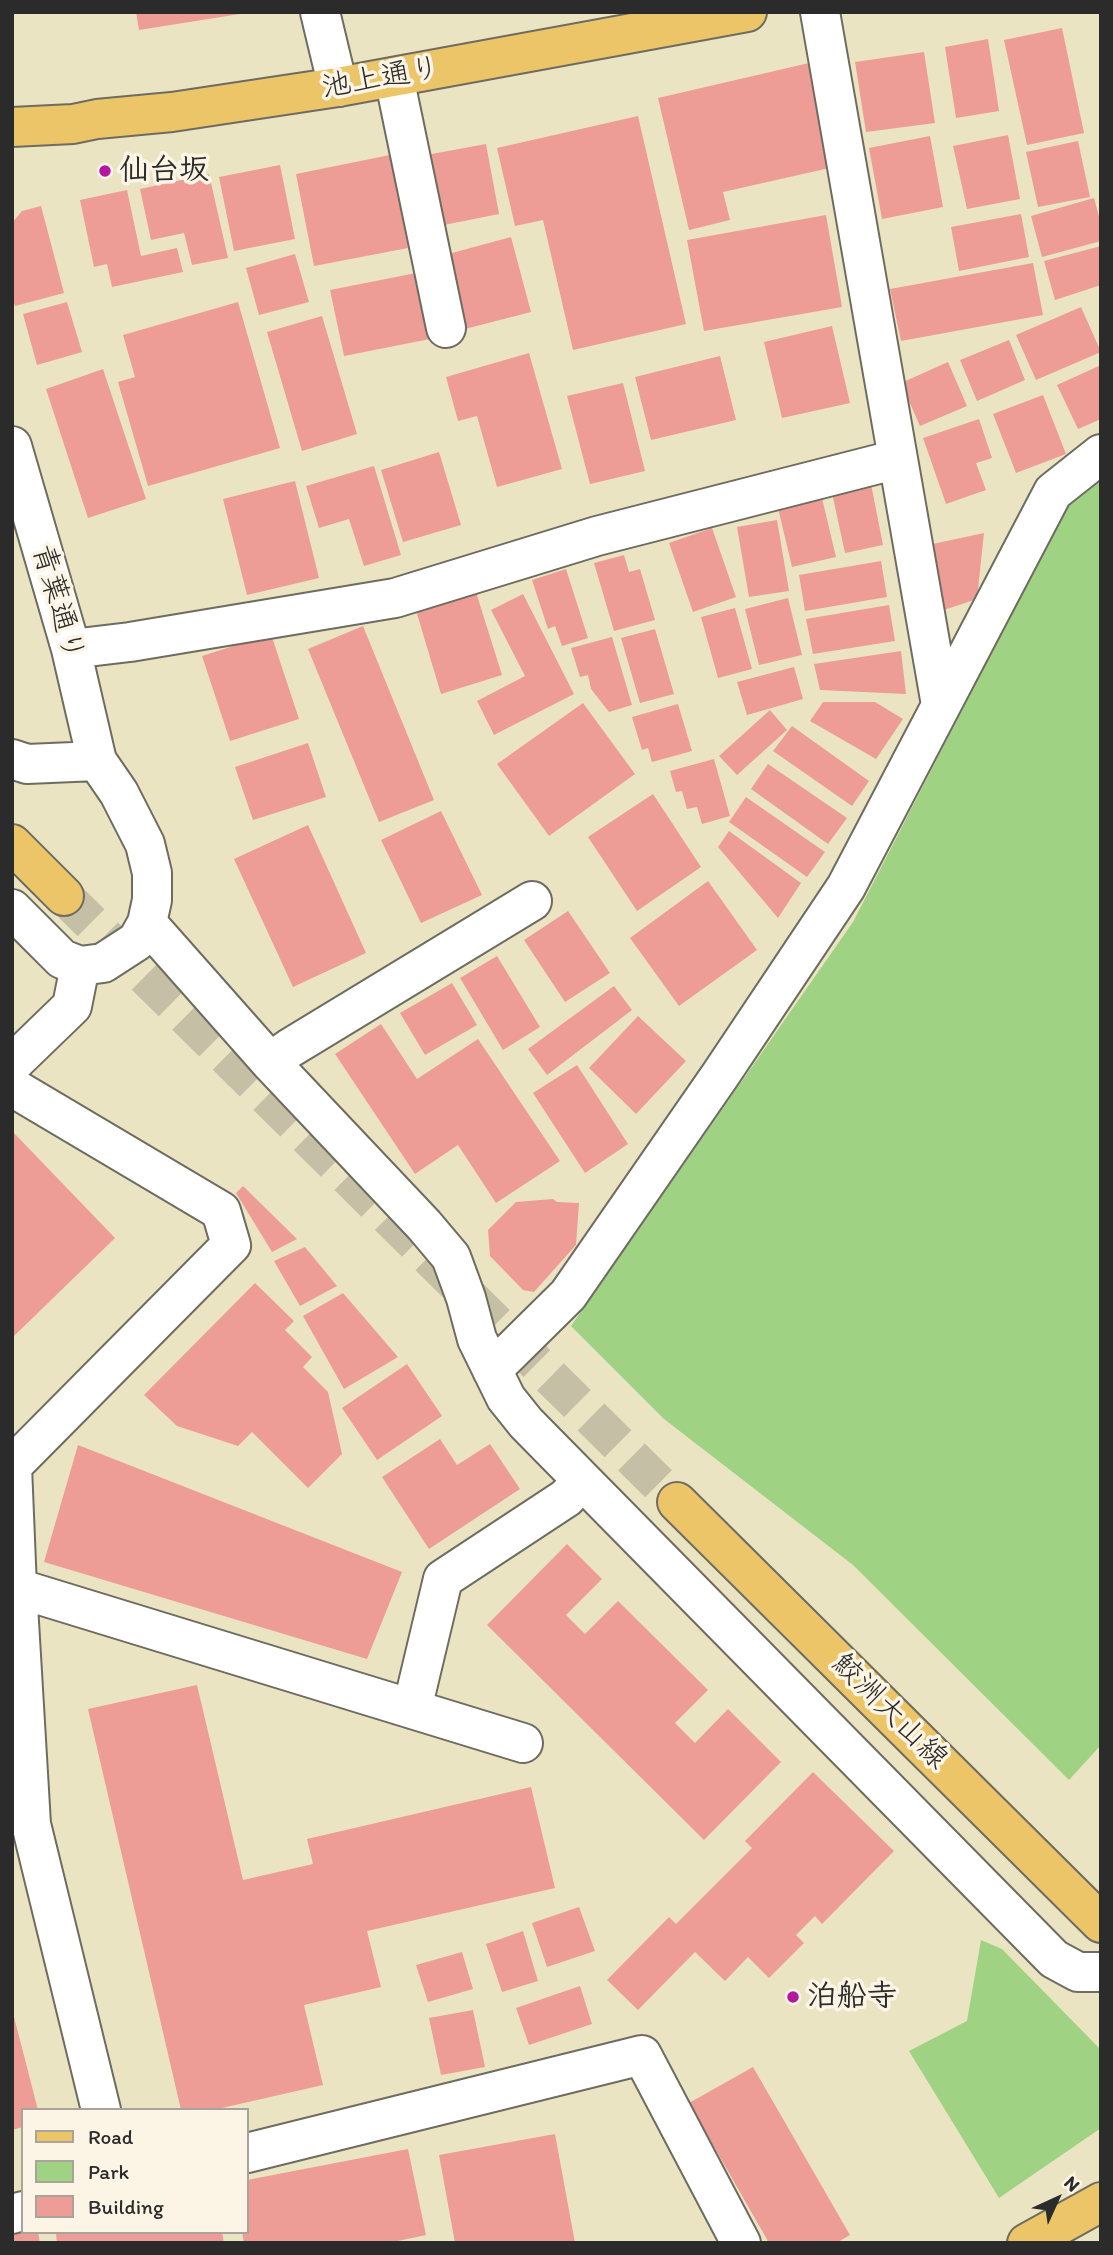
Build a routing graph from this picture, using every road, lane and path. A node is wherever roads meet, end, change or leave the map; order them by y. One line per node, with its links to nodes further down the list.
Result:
1 (320, 12): 5 (street)
2 (747, 12): 4 (main road, 池上通り)
3 (820, 12): 10 (street)
4 (394, 77): 5 (main road, 池上通り); 7 (street)
5 (338, 87): 6 (main road, 池上通り)
6 (12, 127)
7 (446, 328)
8 (12, 446): 11 (street, 青葉通り)
9 (1101, 454): 12 (street)
10 (898, 459): 11 (street); 12 (street)
11 (71, 649): 14 (street, 青葉通り)
12 (941, 705): 24 (street)
13 (12, 759): 14 (street)
14 (97, 761): 19 (street)
15 (12, 844): 16 (main road)
16 (64, 896)
17 (532, 901): 21 (street)
18 (12, 909): 20 (street)
19 (147, 923): 20 (street); 21 (street)
20 (80, 966): 22 (street)
21 (270, 1062): 24 (street)
22 (12, 1065)
23 (12, 1087): 27 (street)
24 (492, 1370): 25 (street)
25 (582, 1481): 28 (street); 31 (street)
26 (677, 1502): 30 (main road, 鮫洲大山線)
27 (16, 1588): 28 (street); 32 (street)
28 (412, 1709): 29 (street)
29 (523, 1743)
30 (1101, 1923)
31 (1101, 1972)
32 (101, 2108)
33 (248, 2152): 35 (street)
34 (1101, 2202): 36 (main road)
35 (741, 2243)
36 (1027, 2243)

